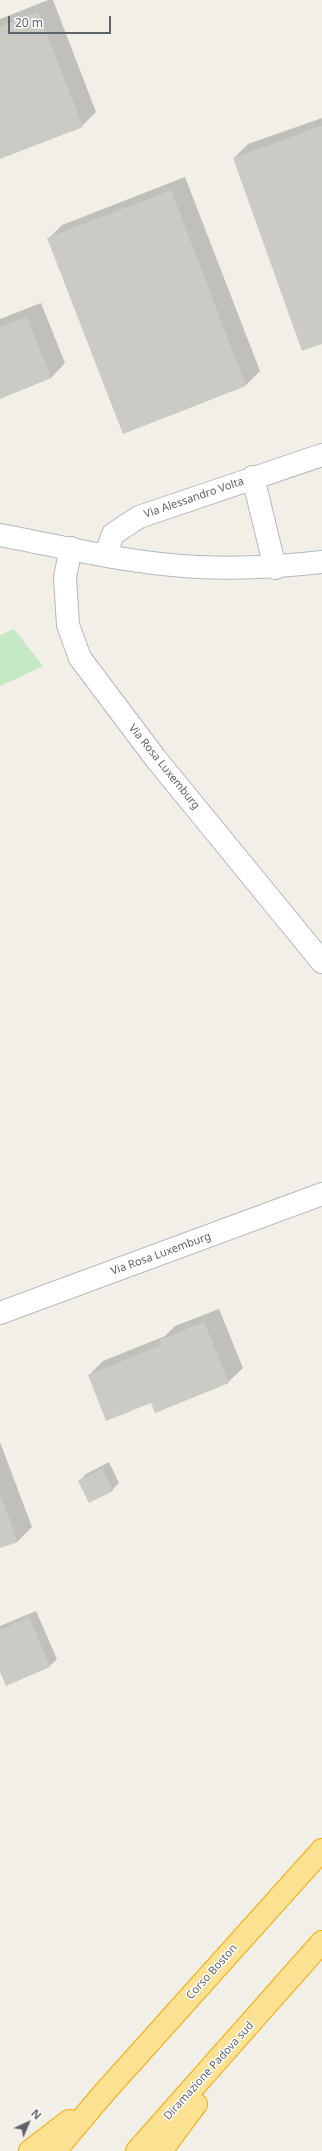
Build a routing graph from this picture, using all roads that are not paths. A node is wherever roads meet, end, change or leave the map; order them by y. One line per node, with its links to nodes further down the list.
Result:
1 (322, 455): 2 (street, Via Alessandro Volta)
2 (253, 477): 5 (street, Via Alessandro Volta); 7 (street, Via Alessandro Volta)
3 (0, 534): 4 (street)
4 (71, 548): 5 (street); 8 (street, Via Rosa Luxemburg)
5 (106, 554): 7 (street)
6 (322, 562): 7 (street)
7 (275, 568)
8 (322, 962)
9 (322, 1194): 10 (street, Via Rosa Luxemburg)
10 (0, 1313)
11 (322, 1850): 14 (highway, Corso Boston)
12 (322, 1942): 13 (highway)
13 (280, 1990): 17 (highway, Diramazione Padova sud); 18 (highway)
14 (103, 2094): 15 (highway); 16 (highway)
15 (30, 2151)
16 (55, 2151)
17 (137, 2151)
18 (161, 2151)

